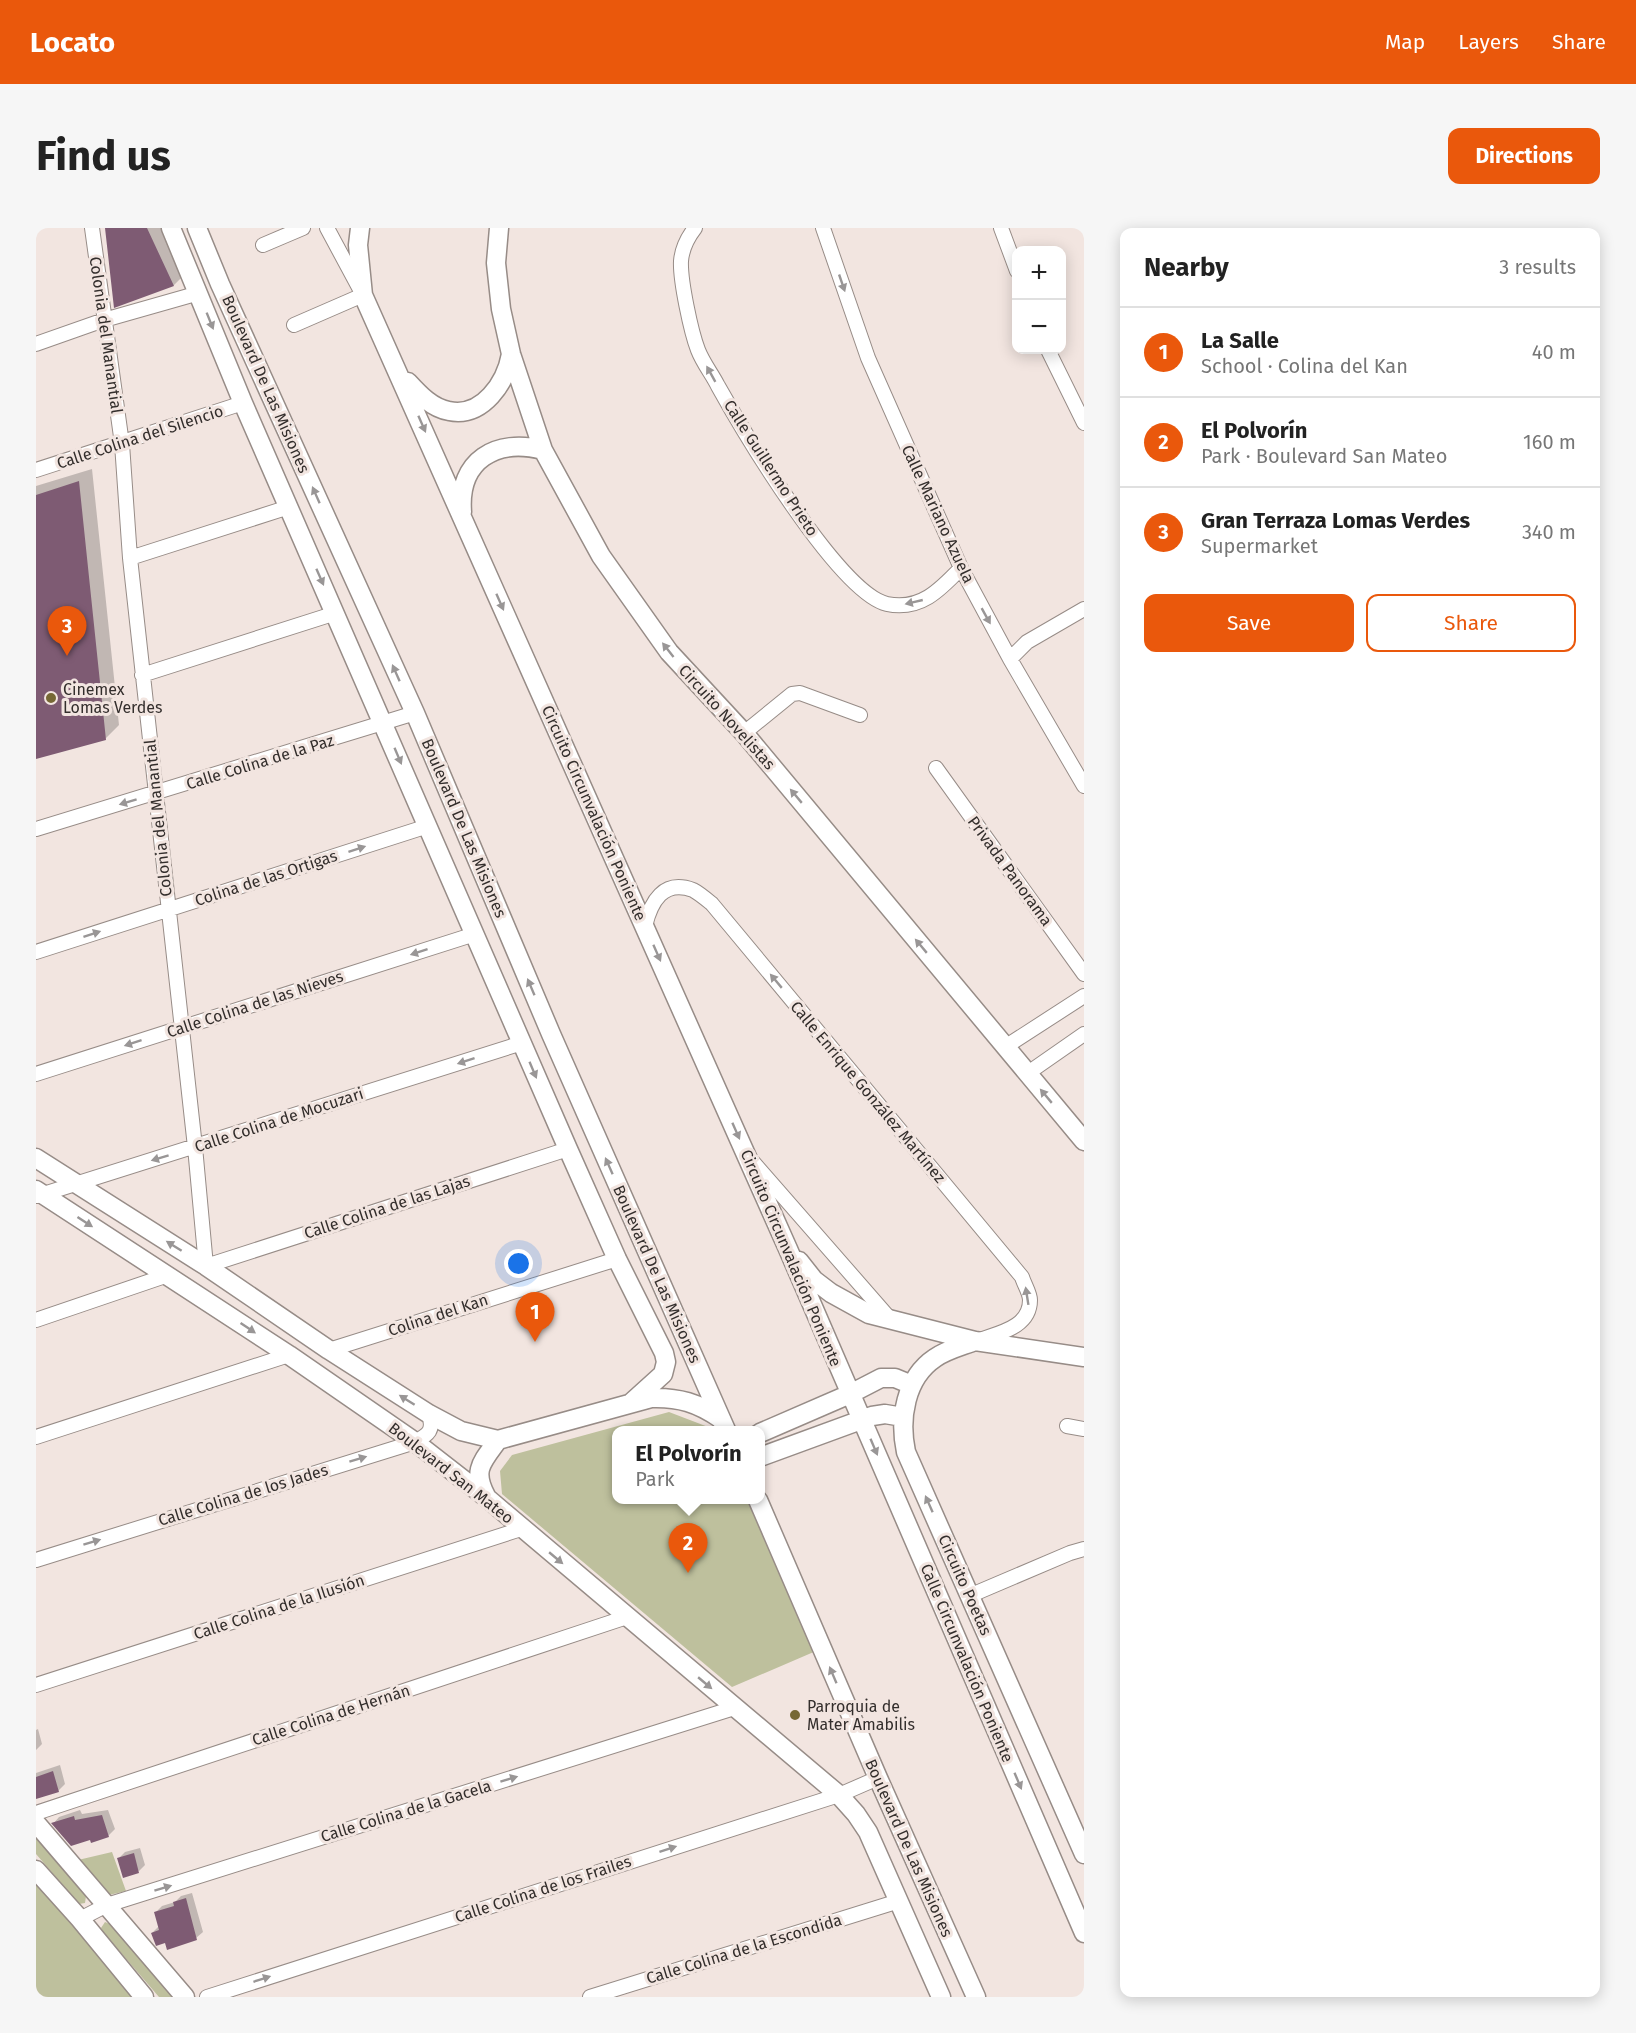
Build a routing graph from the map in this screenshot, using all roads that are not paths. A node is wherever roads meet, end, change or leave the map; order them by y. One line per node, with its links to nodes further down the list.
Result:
1 (92, 228): 15 (street, Colonia del Manantial)
2 (171, 228): 13 (main road, Boulevard De Las Misiones)
3 (197, 228): 34 (main road, Boulevard De Las Misiones, one-way to 3)
4 (303, 228): 11 (street)
5 (327, 228): 14 (street)
6 (360, 228): 14 (main road, Circuito Circunvalación Poniente)
7 (500, 228): 18 (main road, Circuito Novelistas)
8 (695, 228): 29 (street, Calle Guillermo Prieto, one-way to 8)
9 (823, 228): 29 (street, Calle Mariano Azuela, one-way to 29)
10 (1001, 228): 12 (street)
11 (263, 245)
12 (1012, 258)
13 (199, 293): 15 (street); 21 (main road, Boulevard De Las Misiones, one-way to 21)
14 (363, 295): 16 (street); 20 (main road, Circuito Circunvalación Poniente)
15 (104, 320): 17 (street); 23 (street, Colonia del Manantial)
16 (294, 325)
17 (36, 344)
18 (511, 354): 20 (main road); 24 (main road, Circuito Novelistas)
19 (1050, 354): 22 (street)
20 (398, 370): 27 (main road, Circuito Circunvalación Poniente, one-way to 27)
21 (243, 403): 23 (street, Calle Colina del Silencio); 26 (main road, Boulevard De Las Misiones)
22 (1084, 423)
23 (122, 444): 25 (street, Calle Colina del Silencio); 28 (street, Colonia del Manantial)
24 (543, 450): 27 (main road); 37 (main road, Circuito Novelistas, one-way to 24)
25 (36, 470)
26 (289, 507): 28 (street); 31 (main road, Boulevard De Las Misiones, one-way to 31)
27 (464, 520): 44 (main road, Circuito Circunvalación Poniente, one-way to 44)
28 (130, 558): 33 (street, Colonia del Manantial)
29 (961, 568): 32 (street, Calle Mariano Azuela, one-way to 32)
30 (1084, 609): 32 (street)
31 (336, 613): 33 (street); 36 (main road, Boulevard De Las Misiones)
32 (1010, 659): 39 (street, Calle Mariano Azuela)
33 (142, 675): 40 (street, Colonia del Manantial)
34 (415, 713): 36 (street, Calle Colina de la Paz); 78 (main road, Boulevard De Las Misiones, one-way to 34)
35 (860, 715): 37 (street)
36 (384, 723): 40 (street, Calle Colina de la Paz); 41 (main road, Boulevard De Las Misiones, one-way to 41)
37 (744, 734): 52 (main road, Circuito Novelistas, one-way to 37)
38 (936, 768): 47 (street, Privada Panorama)
39 (1084, 786)
40 (157, 794): 42 (street, Calle Colina de la Paz, one-way to 42); 43 (street, Colonia del Manantial)
41 (428, 826): 43 (street, Colina de las Ortigas, one-way to 41); 45 (main road, Boulevard De Las Misiones)
42 (36, 830)
43 (168, 910): 46 (street, Colina de las Ortigas, one-way to 43); 49 (street, Colonia del Manantial)
44 (645, 926): 58 (main road, Circuito Circunvalación Poniente, one-way to 58); 68 (street, Calle Enrique González Martínez, one-way to 44)
45 (475, 934): 49 (street, Calle Colina de las Nieves, one-way to 49); 51 (main road, Boulevard De Las Misiones)
46 (36, 952)
47 (1084, 974)
48 (1084, 996): 52 (street)
49 (181, 1028): 54 (street, Calle Colina de las Nieves, one-way to 54); 56 (street, Colonia del Manantial)
50 (1084, 1034): 53 (street)
51 (522, 1043): 56 (street, Calle Colina de Mocuzari, one-way to 56); 57 (main road, Boulevard De Las Misiones, one-way to 57)
52 (1005, 1047): 53 (main road, Circuito Novelistas)
53 (1028, 1073): 55 (main road, Circuito Novelistas, one-way to 53)
54 (36, 1074)
55 (1084, 1141)
56 (195, 1147): 60 (street, Calle Colina de Mocuzari, one-way to 60); 64 (street, Colonia del Manantial)
57 (568, 1149): 63 (main road, Boulevard De Las Misiones); 64 (street, Calle Colina de las Lajas)
58 (746, 1154): 62 (main road, Circuito Circunvalación Poniente); 67 (street)
59 (36, 1158): 60 (main road, Boulevard San Mateo)
60 (74, 1184): 61 (street, Calle Colina de Mocuzari); 64 (main road, Boulevard San Mateo, one-way to 60)
61 (38, 1193): 65 (main road, Boulevard San Mateo, one-way to 65)
62 (788, 1249): 67 (main road); 73 (main road, Circuito Circunvalación Poniente)
63 (616, 1259): 69 (street, Colina del Kan); 74 (main road, Boulevard De Las Misiones)
64 (206, 1266): 69 (main road, Boulevard San Mateo)
65 (168, 1275): 66 (street); 70 (main road, Boulevard San Mateo, one-way to 70)
66 (36, 1320)
67 (891, 1320): 68 (main road)
68 (975, 1341): 71 (main road); 72 (main road, Circuito Poetas)
69 (328, 1350): 75 (main road, Boulevard San Mateo, one-way to 69)
70 (289, 1355): 82 (street); 84 (main road, Boulevard San Mateo)
71 (1084, 1357)
72 (912, 1385): 73 (main road); 76 (main road, Circuito Poetas)
73 (850, 1394): 77 (main road, Calle Circunvalación Poniente); 81 (main road)
74 (632, 1402): 78 (main road); 83 (main road)
75 (429, 1414): 83 (main road, Boulevard San Mateo); 84 (street)
76 (903, 1417): 77 (main road); 91 (main road, Circuito Poetas, one-way to 76)
77 (862, 1419): 85 (main road); 104 (main road, Calle Circunvalación Poniente, one-way to 104)
78 (724, 1425)
79 (1067, 1426): 80 (street)
80 (1084, 1430)
81 (765, 1431)
82 (36, 1437)
83 (498, 1440): 86 (main road)
84 (414, 1442): 86 (main road, Boulevard San Mateo); 90 (street, Calle Colina de los Jades, one-way to 84)
85 (765, 1455)
86 (487, 1498): 88 (main road, Boulevard San Mateo)
87 (760, 1504): 95 (main road, Boulevard De Las Misiones, one-way to 87)
88 (522, 1529): 92 (main road, Boulevard San Mateo, one-way to 92); 93 (street, Calle Colina de la Ilusión)
89 (1084, 1549): 91 (street)
90 (36, 1560)
91 (969, 1596): 99 (main road, Circuito Poetas)
92 (627, 1617): 94 (main road, Boulevard San Mateo, one-way to 94); 97 (street, Calle Colina de Hernán)
93 (36, 1685)
94 (734, 1708): 96 (main road, Boulevard San Mateo); 102 (street, Calle Colina de la Gacela, one-way to 94)
95 (878, 1779): 96 (street, Calle Colina de los Frailes); 110 (main road, Boulevard De Las Misiones)
96 (839, 1795): 101 (main road, Boulevard De Las Misiones); 107 (street, Calle Colina de los Frailes, one-way to 96)
97 (36, 1813)
98 (36, 1823): 102 (main road)
99 (1084, 1854)
100 (36, 1870): 103 (main road)
101 (899, 1901): 108 (street, Calle Colina de la Escondida); 109 (main road, Boulevard De Las Misiones)
102 (107, 1905): 103 (street, Calle Colina de la Gacela); 106 (main road)
103 (80, 1919): 105 (main road)
104 (1084, 1933)
105 (144, 1997)
106 (185, 1997)
107 (207, 1997)
108 (590, 1997)
109 (941, 1997)
110 (976, 1997)

